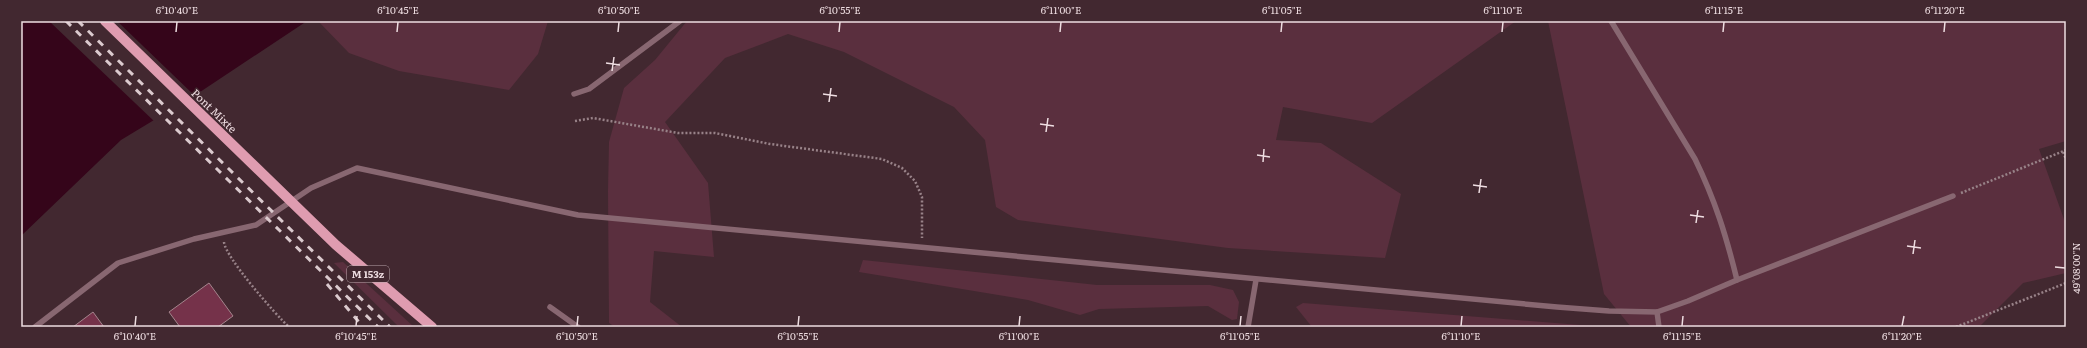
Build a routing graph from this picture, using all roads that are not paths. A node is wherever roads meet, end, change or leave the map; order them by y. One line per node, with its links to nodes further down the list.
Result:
1 (105, 21): 11 (main road, Pont Mixte / M 153z)
2 (680, 21): 4 (lane)
3 (1611, 21): 7 (lane)
4 (574, 94)
5 (1953, 196): 7 (lane)
6 (1256, 280): 9 (lane); 10 (lane); 13 (lane)
7 (1737, 280): 9 (lane)
8 (550, 307): 12 (lane)
9 (1657, 312): 14 (lane)
10 (35, 327)
11 (432, 327)
12 (578, 327)
13 (1248, 327)
14 (1659, 327)

